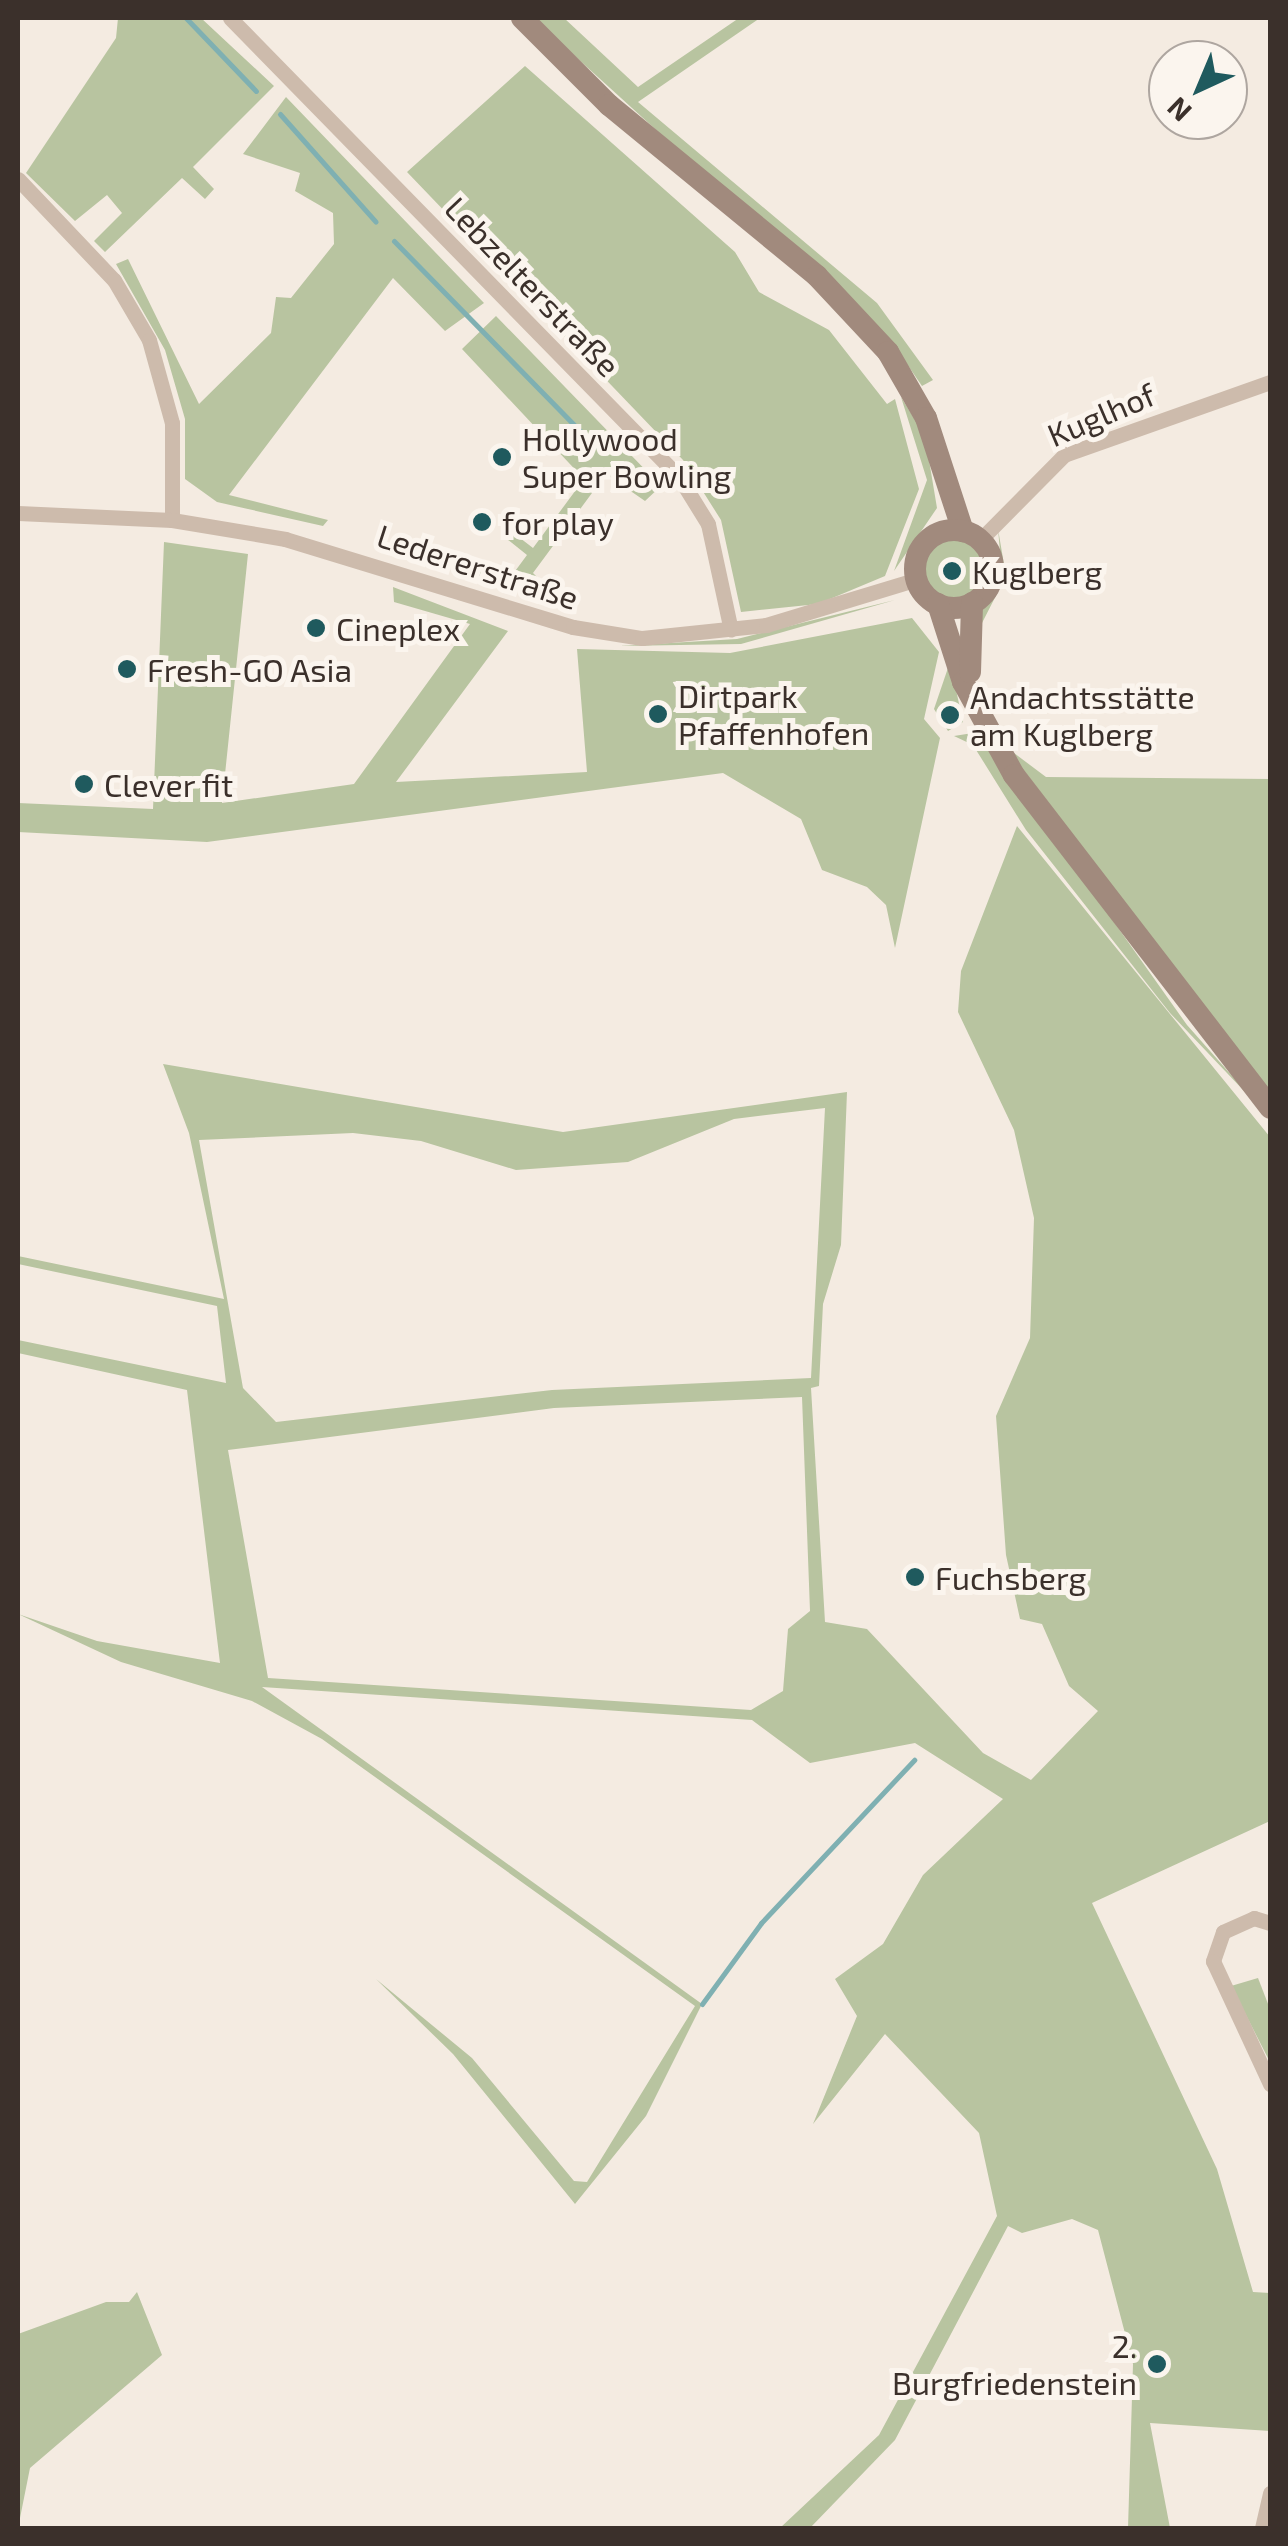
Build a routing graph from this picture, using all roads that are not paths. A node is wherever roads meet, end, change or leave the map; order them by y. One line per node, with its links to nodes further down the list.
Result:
1 (230, 18): 13 (street, Lebzelterstraße)
2 (522, 18): 5 (street)
3 (18, 179): 7 (street)
4 (1270, 382): 9 (street, Kuglhof)
5 (935, 443): 8 (street); 9 (street)
6 (18, 513): 7 (street, Ledererstraße)
7 (172, 520): 13 (street, Ledererstraße)
8 (937, 534): 9 (street); 10 (street)
9 (972, 535): 12 (street)
10 (917, 579): 11 (street); 13 (street, Ledererstraße)
11 (938, 604): 12 (street); 14 (street)
12 (972, 604): 14 (street)
13 (731, 630)
14 (975, 705): 15 (street)
15 (1270, 1108)
16 (1270, 1923): 17 (street)
17 (1270, 2084)
18 (1270, 2493): 19 (street)
19 (1262, 2528)

